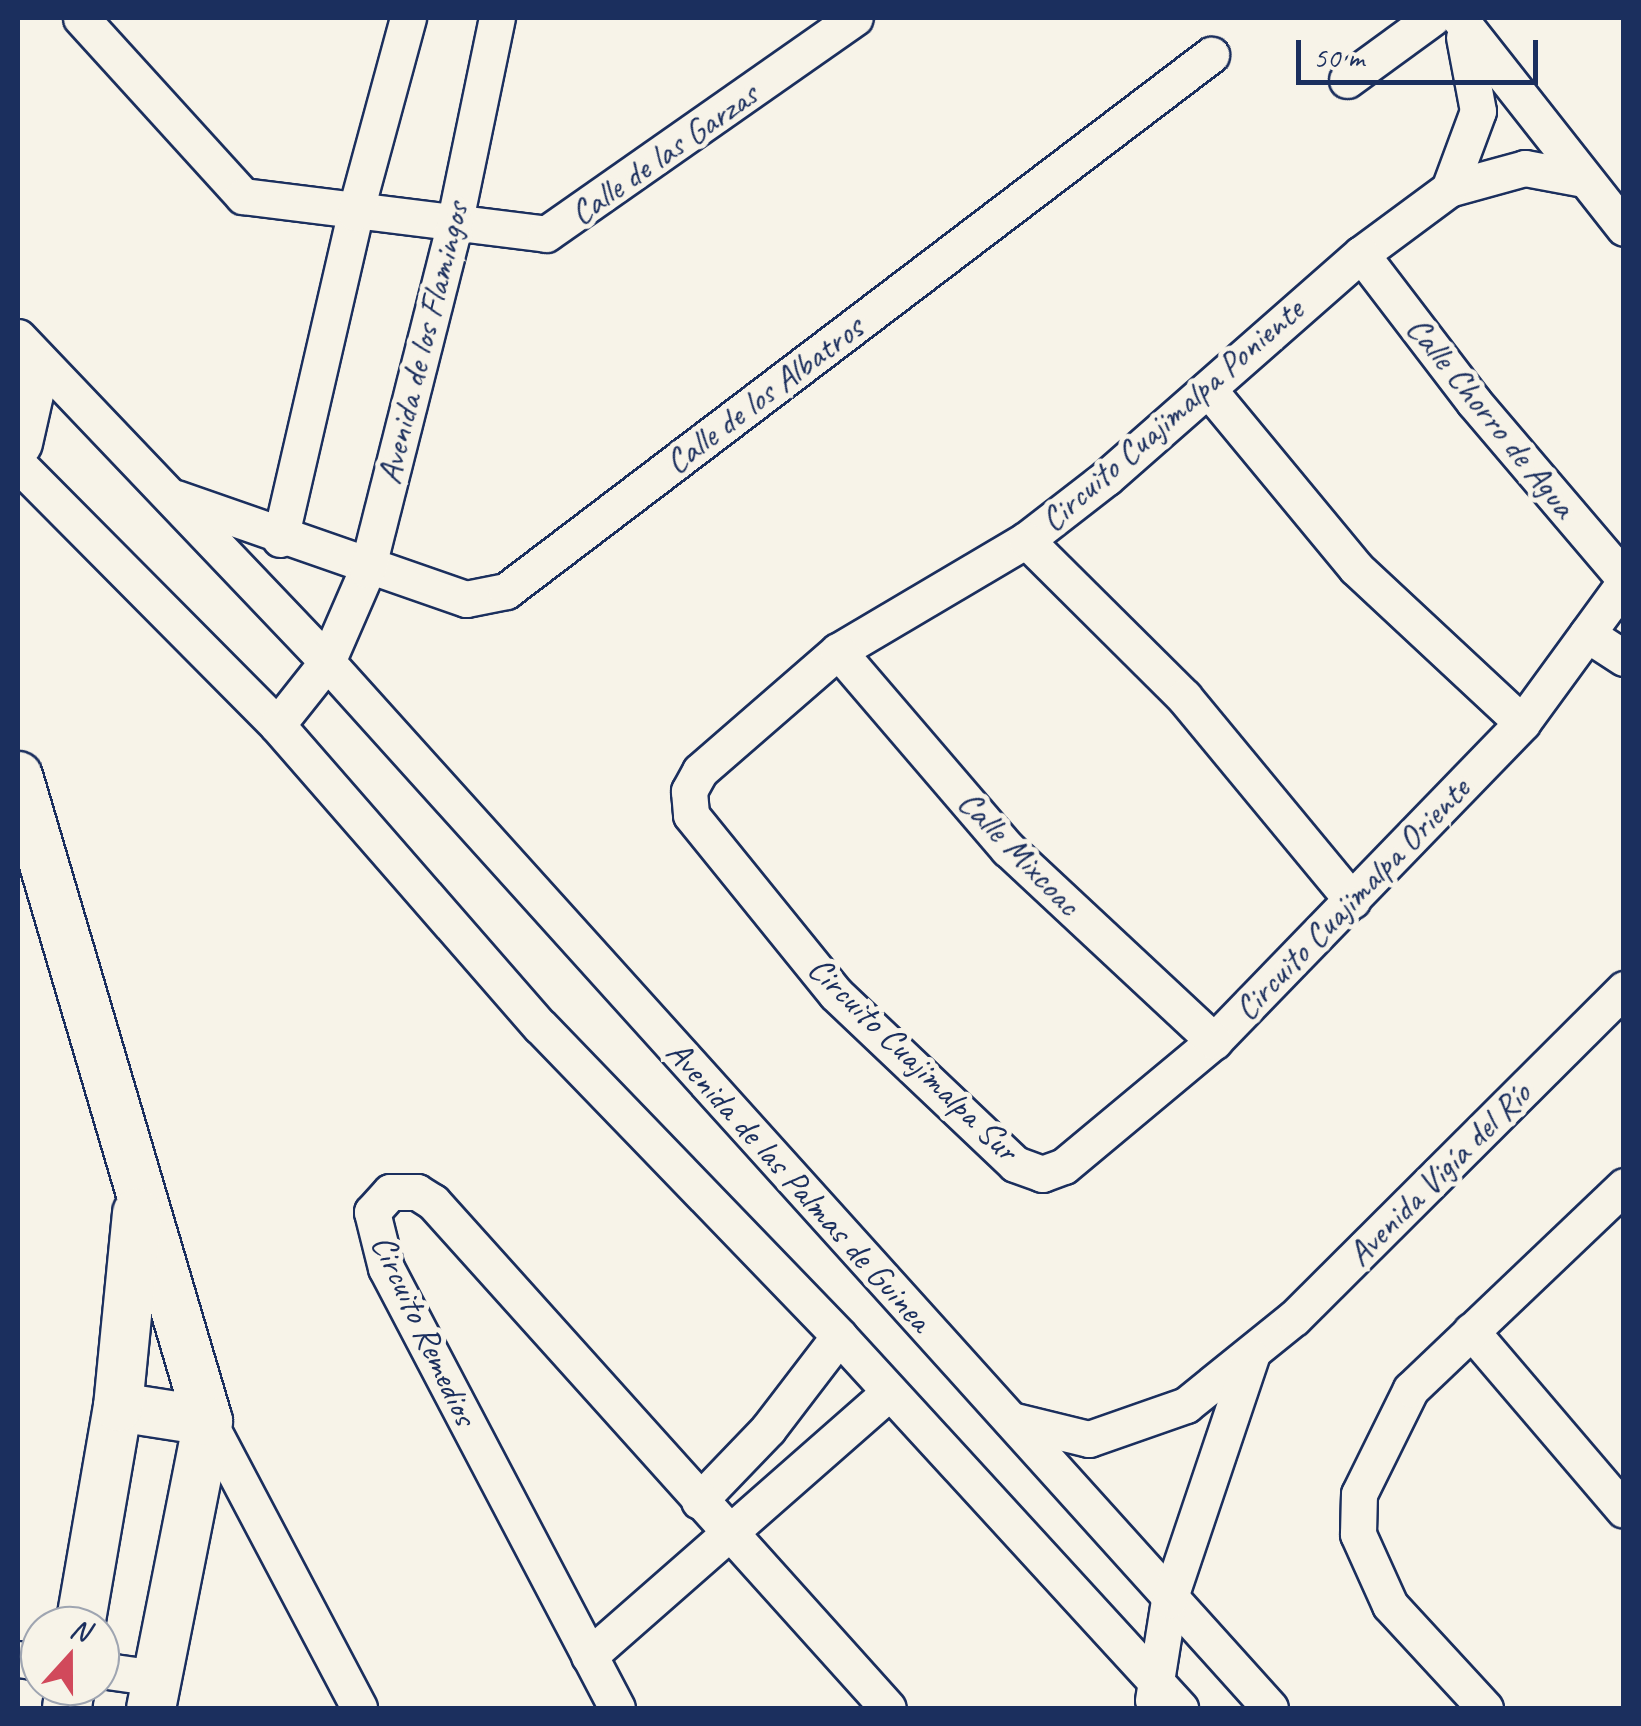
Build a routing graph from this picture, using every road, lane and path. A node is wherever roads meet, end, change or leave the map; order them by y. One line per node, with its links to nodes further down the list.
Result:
1 (81, 18): 11 (street, Calle de las Garzas)
2 (408, 18): 11 (street)
3 (497, 18): 12 (street, Avenida de los Flamingos)
4 (856, 18): 12 (street, Calle de las Garzas)
5 (1432, 18): 8 (street)
6 (1457, 18): 9 (street); 10 (street)
7 (1211, 56): 23 (street, Calle de los Albatros)
8 (1347, 80)
9 (1584, 179): 10 (street, Circuito Cuajimalpa Poniente); 13 (street)
10 (1448, 189): 14 (street, Circuito Cuajimalpa Poniente)
11 (355, 214): 12 (street, Calle de las Garzas); 21 (street)
12 (454, 225): 23 (street, Avenida de los Flamingos)
13 (1624, 228)
14 (1361, 254): 17 (street, Circuito Cuajimalpa Poniente); 24 (street, Calle Chorro de Agua)
15 (18, 337): 20 (street, Avenida de las Palmas de Guinea)
16 (18, 348): 18 (street)
17 (1208, 389): 22 (street, Circuito Cuajimalpa Poniente); 29 (street)
18 (18, 442)
19 (18, 464): 30 (street, Avenida de las Palmas de Guinea)
20 (168, 495): 21 (street); 28 (street, Avenida de las Palmas de Guinea)
21 (280, 539): 23 (street, Calle de los Albatros)
22 (1026, 540): 26 (street, Circuito Cuajimalpa Poniente); 33 (street)
23 (367, 570): 28 (street, Avenida de los Flamingos)
24 (1624, 581): 25 (street, Circuito Cuajimalpa Oriente)
25 (1587, 634): 27 (street); 29 (street, Circuito Cuajimalpa Oriente)
26 (838, 652): 32 (street, Circuito Cuajimalpa Poniente); 35 (street, Calle Mixcoac)
27 (1624, 658)
28 (328, 662): 30 (street); 45 (street, Avenida de las Palmas de Guinea)
29 (1522, 722): 33 (street, Circuito Cuajimalpa Oriente)
30 (277, 725): 40 (street, Avenida de las Palmas de Guinea)
31 (18, 776): 36 (street)
32 (689, 791): 37 (street, Circuito Cuajimalpa Sur)
33 (1352, 900): 35 (street, Circuito Cuajimalpa Oriente)
34 (1619, 1000): 41 (street, Avenida Vigía del Río)
35 (1214, 1041): 37 (street, Circuito Cuajimalpa Oriente)
36 (138, 1164): 44 (street); 46 (street)
37 (1042, 1174)
38 (1624, 1186): 39 (street)
39 (1471, 1331): 49 (street); 61 (street)
40 (839, 1336): 42 (street, Avenida de las Palmas de Guinea); 48 (street)
41 (1251, 1356): 43 (street, Avenida Vigía del Río); 47 (street, Avenida Vigía del Río)
42 (890, 1392): 50 (street); 56 (street, Avenida de las Palmas de Guinea)
43 (1186, 1405): 45 (street, Avenida Vigía del Río); 47 (street)
44 (118, 1407): 46 (street); 52 (street)
45 (1011, 1420): 51 (street, Avenida de las Palmas de Guinea)
46 (208, 1421): 55 (street); 57 (street)
47 (1222, 1442): 51 (street, Avenida Vigía del Río)
48 (700, 1502): 50 (street, Circuito Remedios); 53 (street, Circuito Remedios)
49 (1624, 1510)
50 (728, 1534): 53 (street); 59 (street, Circuito Remedios)
51 (1169, 1600): 56 (street, Avenida Vigía del Río); 60 (street, Avenida de las Palmas de Guinea)
52 (83, 1606)
53 (589, 1656): 58 (street, Circuito Remedios)
54 (120, 1679): 55 (street)
55 (154, 1693)
56 (1162, 1701)
57 (359, 1708)
58 (617, 1708)
59 (888, 1708)
60 (1270, 1708)
61 (1485, 1708)

